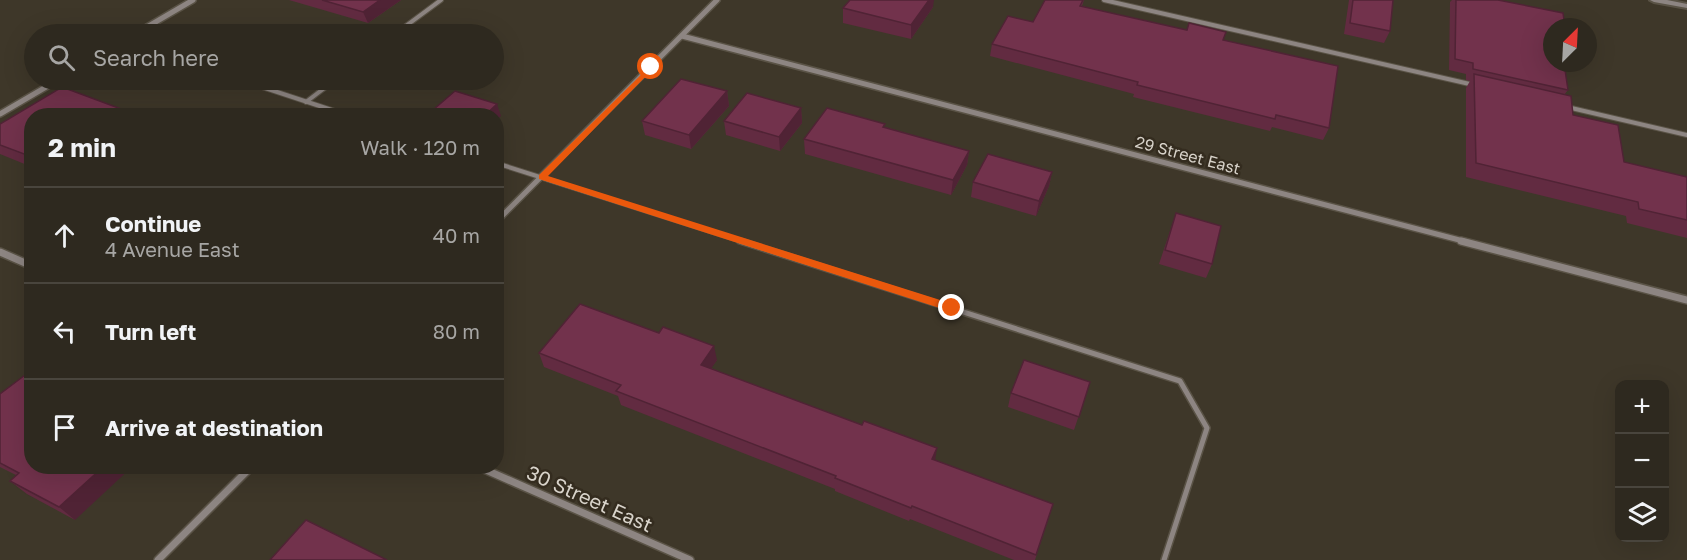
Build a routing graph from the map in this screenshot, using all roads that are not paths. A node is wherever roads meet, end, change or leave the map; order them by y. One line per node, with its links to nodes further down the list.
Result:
1 (193, 0): 7 (street)
2 (441, 0): 8 (lane)
3 (717, 0): 9 (street)
4 (1104, 0): 10 (lane)
5 (1654, 0): 6 (street)
6 (1687, 6)
7 (152, 24)
8 (409, 24)
9 (682, 36): 20 (street); 24 (street, 29 Street East)
10 (1477, 86)
11 (41, 90): 17 (street)
12 (271, 90): 14 (lane)
13 (322, 90): 14 (lane)
14 (306, 102): 16 (lane)
15 (1559, 105): 18 (lane)
16 (325, 108)
17 (0, 114)
18 (1687, 135)
19 (504, 165): 20 (lane)
20 (542, 177): 21 (street); 29 (lane)
21 (504, 214)
22 (0, 252): 23 (street)
23 (24, 262)
24 (1687, 300)
25 (244, 474): 27 (street)
26 (495, 474): 28 (street, 30 Street East)
27 (158, 560)
28 (690, 560)
29 (1164, 560)

